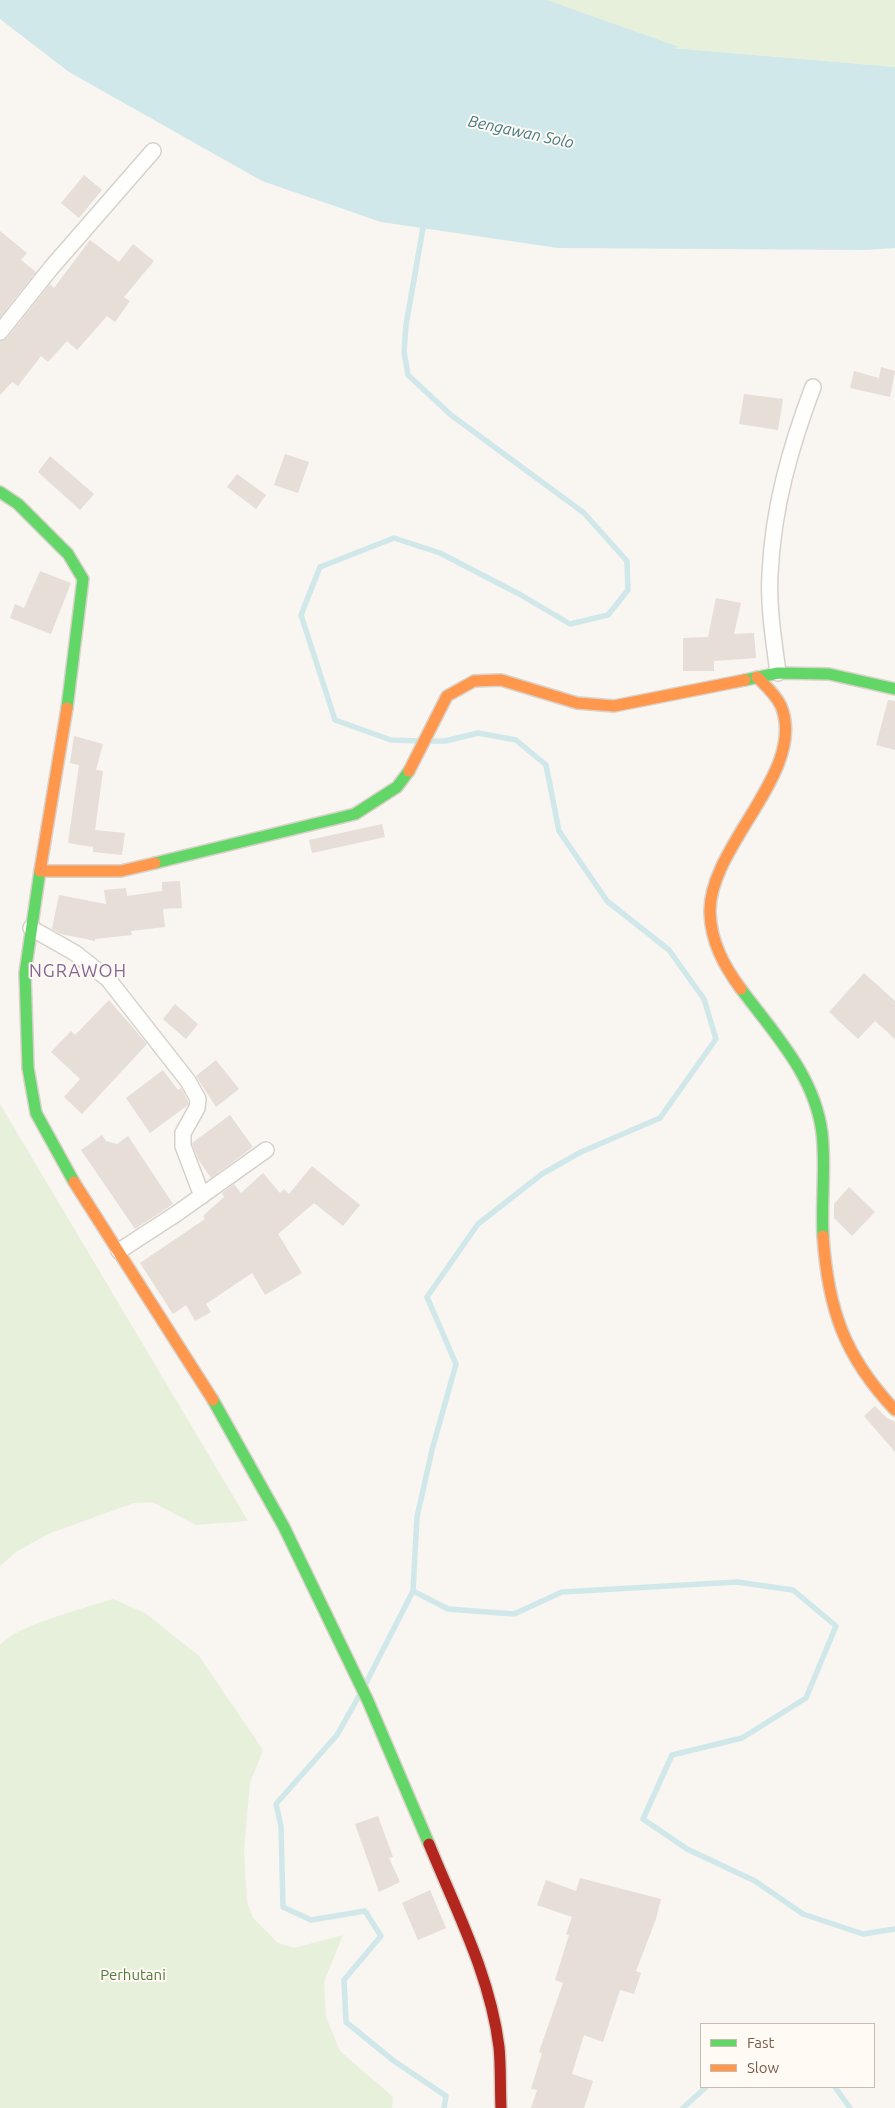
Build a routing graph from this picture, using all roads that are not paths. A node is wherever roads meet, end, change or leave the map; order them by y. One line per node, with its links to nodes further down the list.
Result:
1 (153, 151): 2 (street)
2 (0, 332)
3 (813, 387): 5 (street)
4 (0, 492): 8 (street)
5 (778, 673): 6 (street); 7 (street)
6 (757, 677): 8 (street); 13 (street)
7 (895, 689)
8 (40, 871): 9 (street)
9 (31, 928): 11 (street); 12 (street)
10 (266, 1150): 11 (street)
11 (202, 1196): 12 (street)
12 (119, 1251): 14 (street)
13 (895, 1410)
14 (501, 2108)

